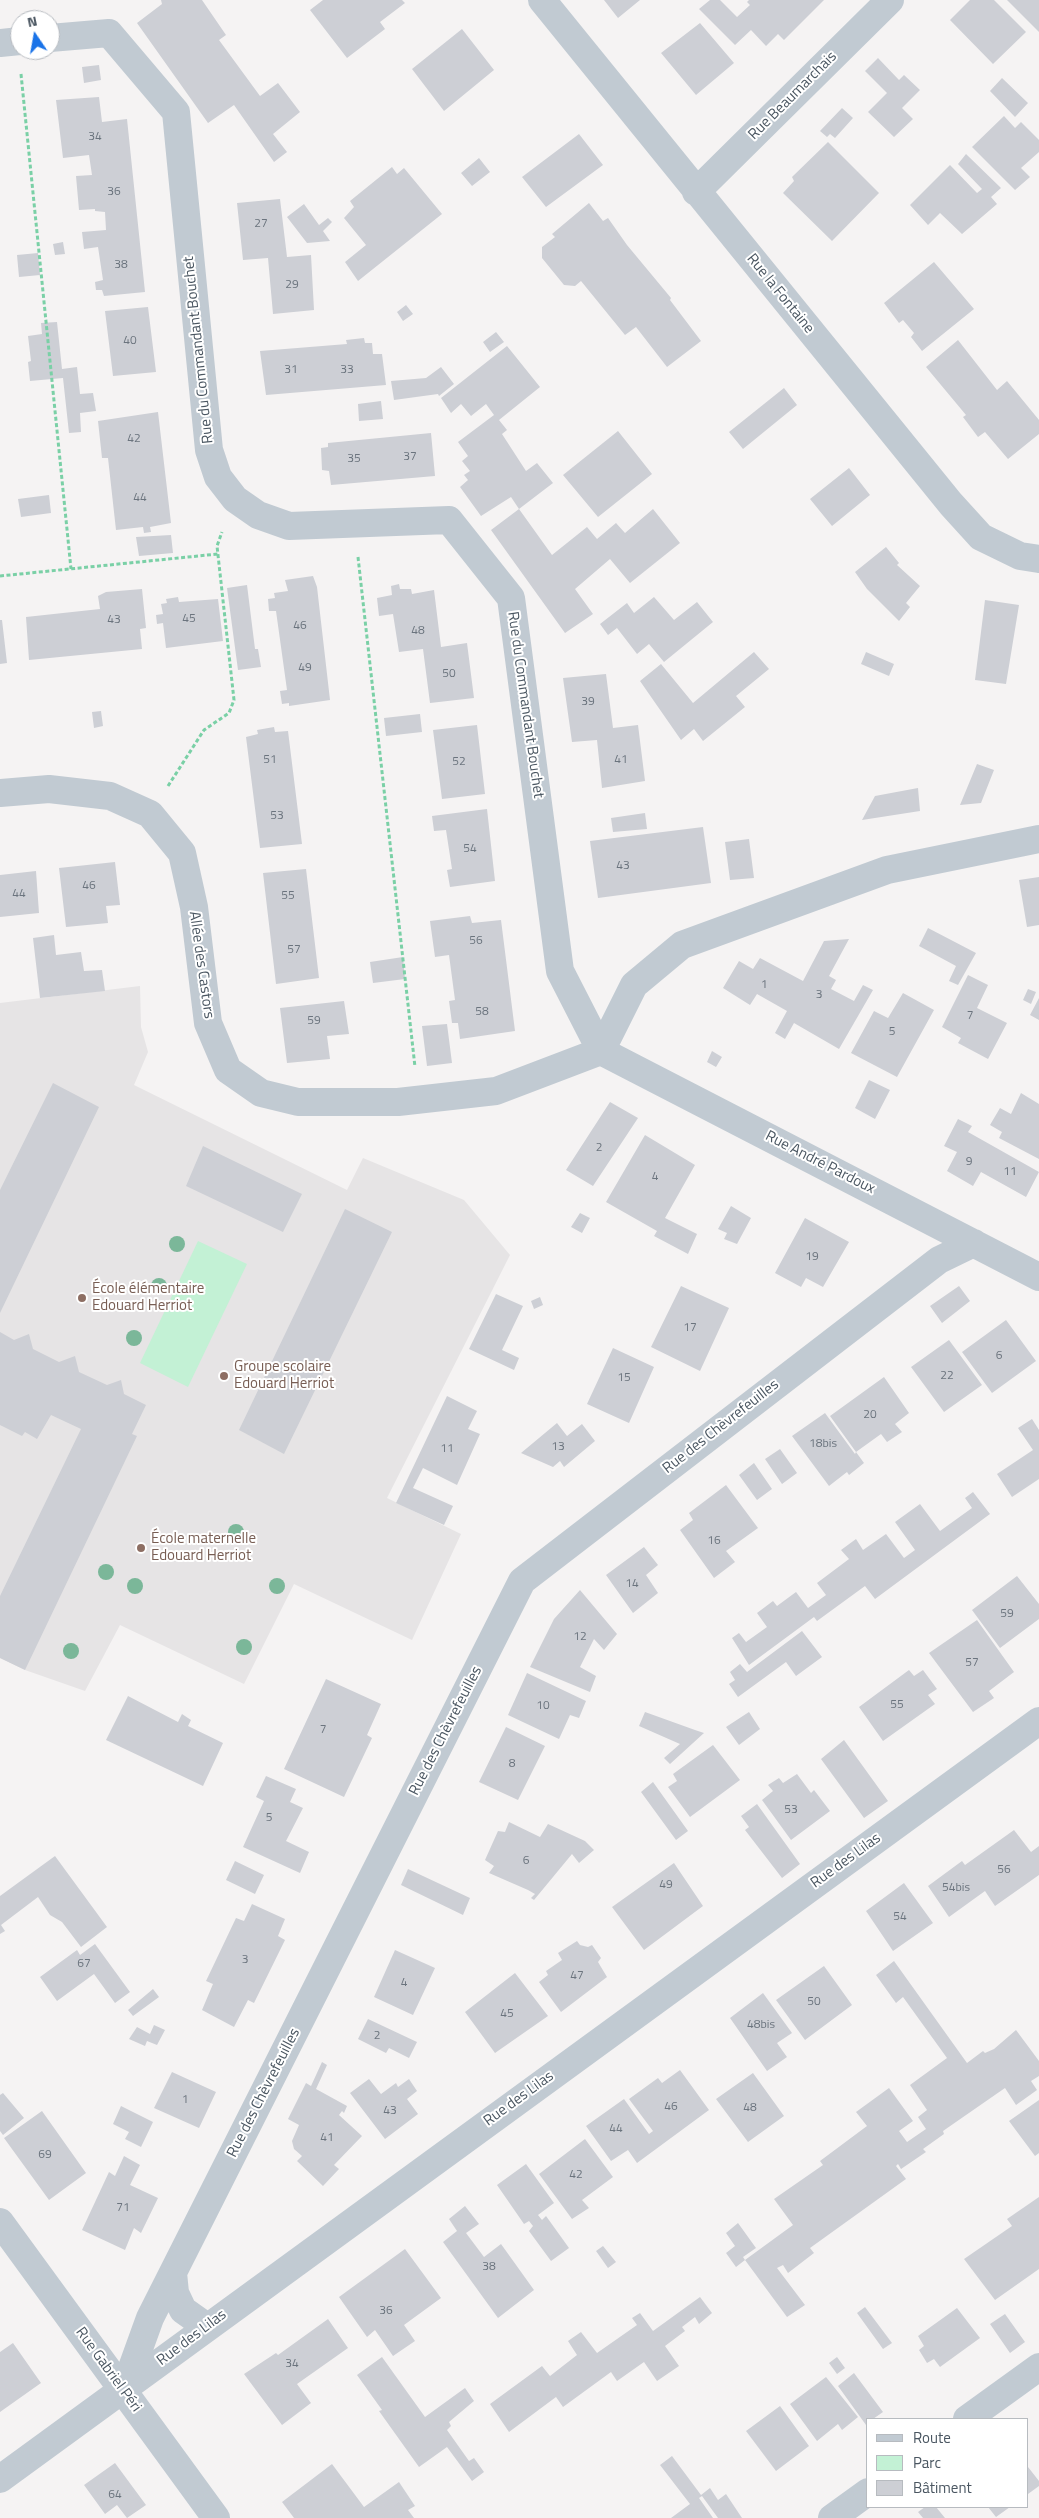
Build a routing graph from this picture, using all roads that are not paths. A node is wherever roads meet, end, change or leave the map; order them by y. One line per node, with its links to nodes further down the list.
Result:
1 (542, 0): 4 (street, Rue la Fontaine)
2 (890, 0): 4 (street, Rue Beaumarchais)
3 (60, 37): 8 (street, Rue du Commandant Bouchet)
4 (696, 192): 5 (street, Rue la Fontaine)
5 (1039, 559)
6 (0, 793): 8 (street, Allée des Castors)
7 (1039, 839): 8 (street)
8 (601, 1051): 9 (street, Rue André Pardoux)
9 (974, 1243): 10 (street, Rue André Pardoux); 13 (street, Rue des Chèvrefeuilles)
10 (1039, 1277)
11 (1039, 1721): 14 (street, Rue des Lilas)
12 (0, 2222): 16 (street, Rue Gabriel Péri)
13 (173, 2273): 14 (street); 16 (street, Rue des Chèvrefeuilles)
14 (207, 2327): 16 (street, Rue des Lilas)
15 (1039, 2367): 17 (street)
16 (124, 2390): 18 (street, Rue des Lilas); 20 (street, Rue Gabriel Péri)
17 (968, 2418)
18 (0, 2479)
19 (866, 2493): 21 (street)
20 (216, 2518)
21 (832, 2518)

